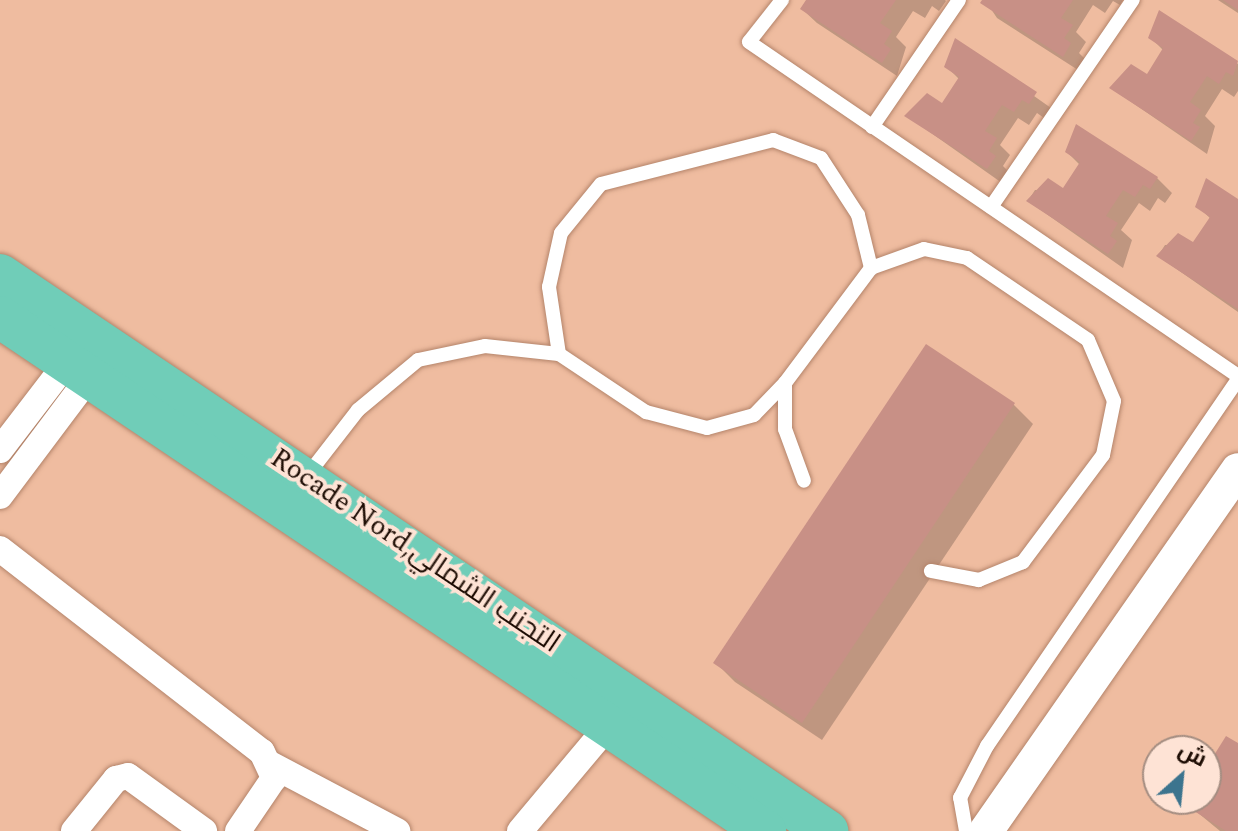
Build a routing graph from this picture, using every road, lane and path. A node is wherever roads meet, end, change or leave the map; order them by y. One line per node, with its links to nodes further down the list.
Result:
1 (782, 0): 4 (lane)
2 (959, 0): 4 (lane)
3 (1133, 0): 5 (lane)
4 (872, 127): 5 (lane)
5 (991, 207): 11 (lane)
6 (871, 268): 9 (lane); 12 (lane); 19 (lane)
7 (0, 275): 10 (main road, Rocade Nord,التجنب الشمالي)
8 (0, 317): 10 (main road, Rocade Nord,التجنب الشمالي)
9 (559, 354): 12 (lane); 15 (lane)
10 (88, 360): 13 (street); 15 (main road, Rocade Nord,التجنب الشمالي); 17 (street); 20 (main road, Rocade Nord,التجنب الشمالي)
11 (1236, 370): 29 (lane)
12 (785, 383): 16 (lane)
13 (0, 450)
14 (1238, 470): 30 (street)
15 (305, 477): 28 (main road, Rocade Nord,التجنب الشمالي)
16 (804, 481)
17 (0, 496)
18 (0, 549): 21 (street)
19 (931, 571)
20 (609, 725): 26 (street); 27 (main road, Rocade Nord,التجنب الشمالي)
21 (270, 764): 24 (street); 25 (street)
22 (74, 831): 23 (street)
23 (204, 831)
24 (238, 831)
25 (397, 831)
26 (520, 831)
27 (765, 831)
28 (827, 831)
29 (966, 831)
30 (986, 831)

